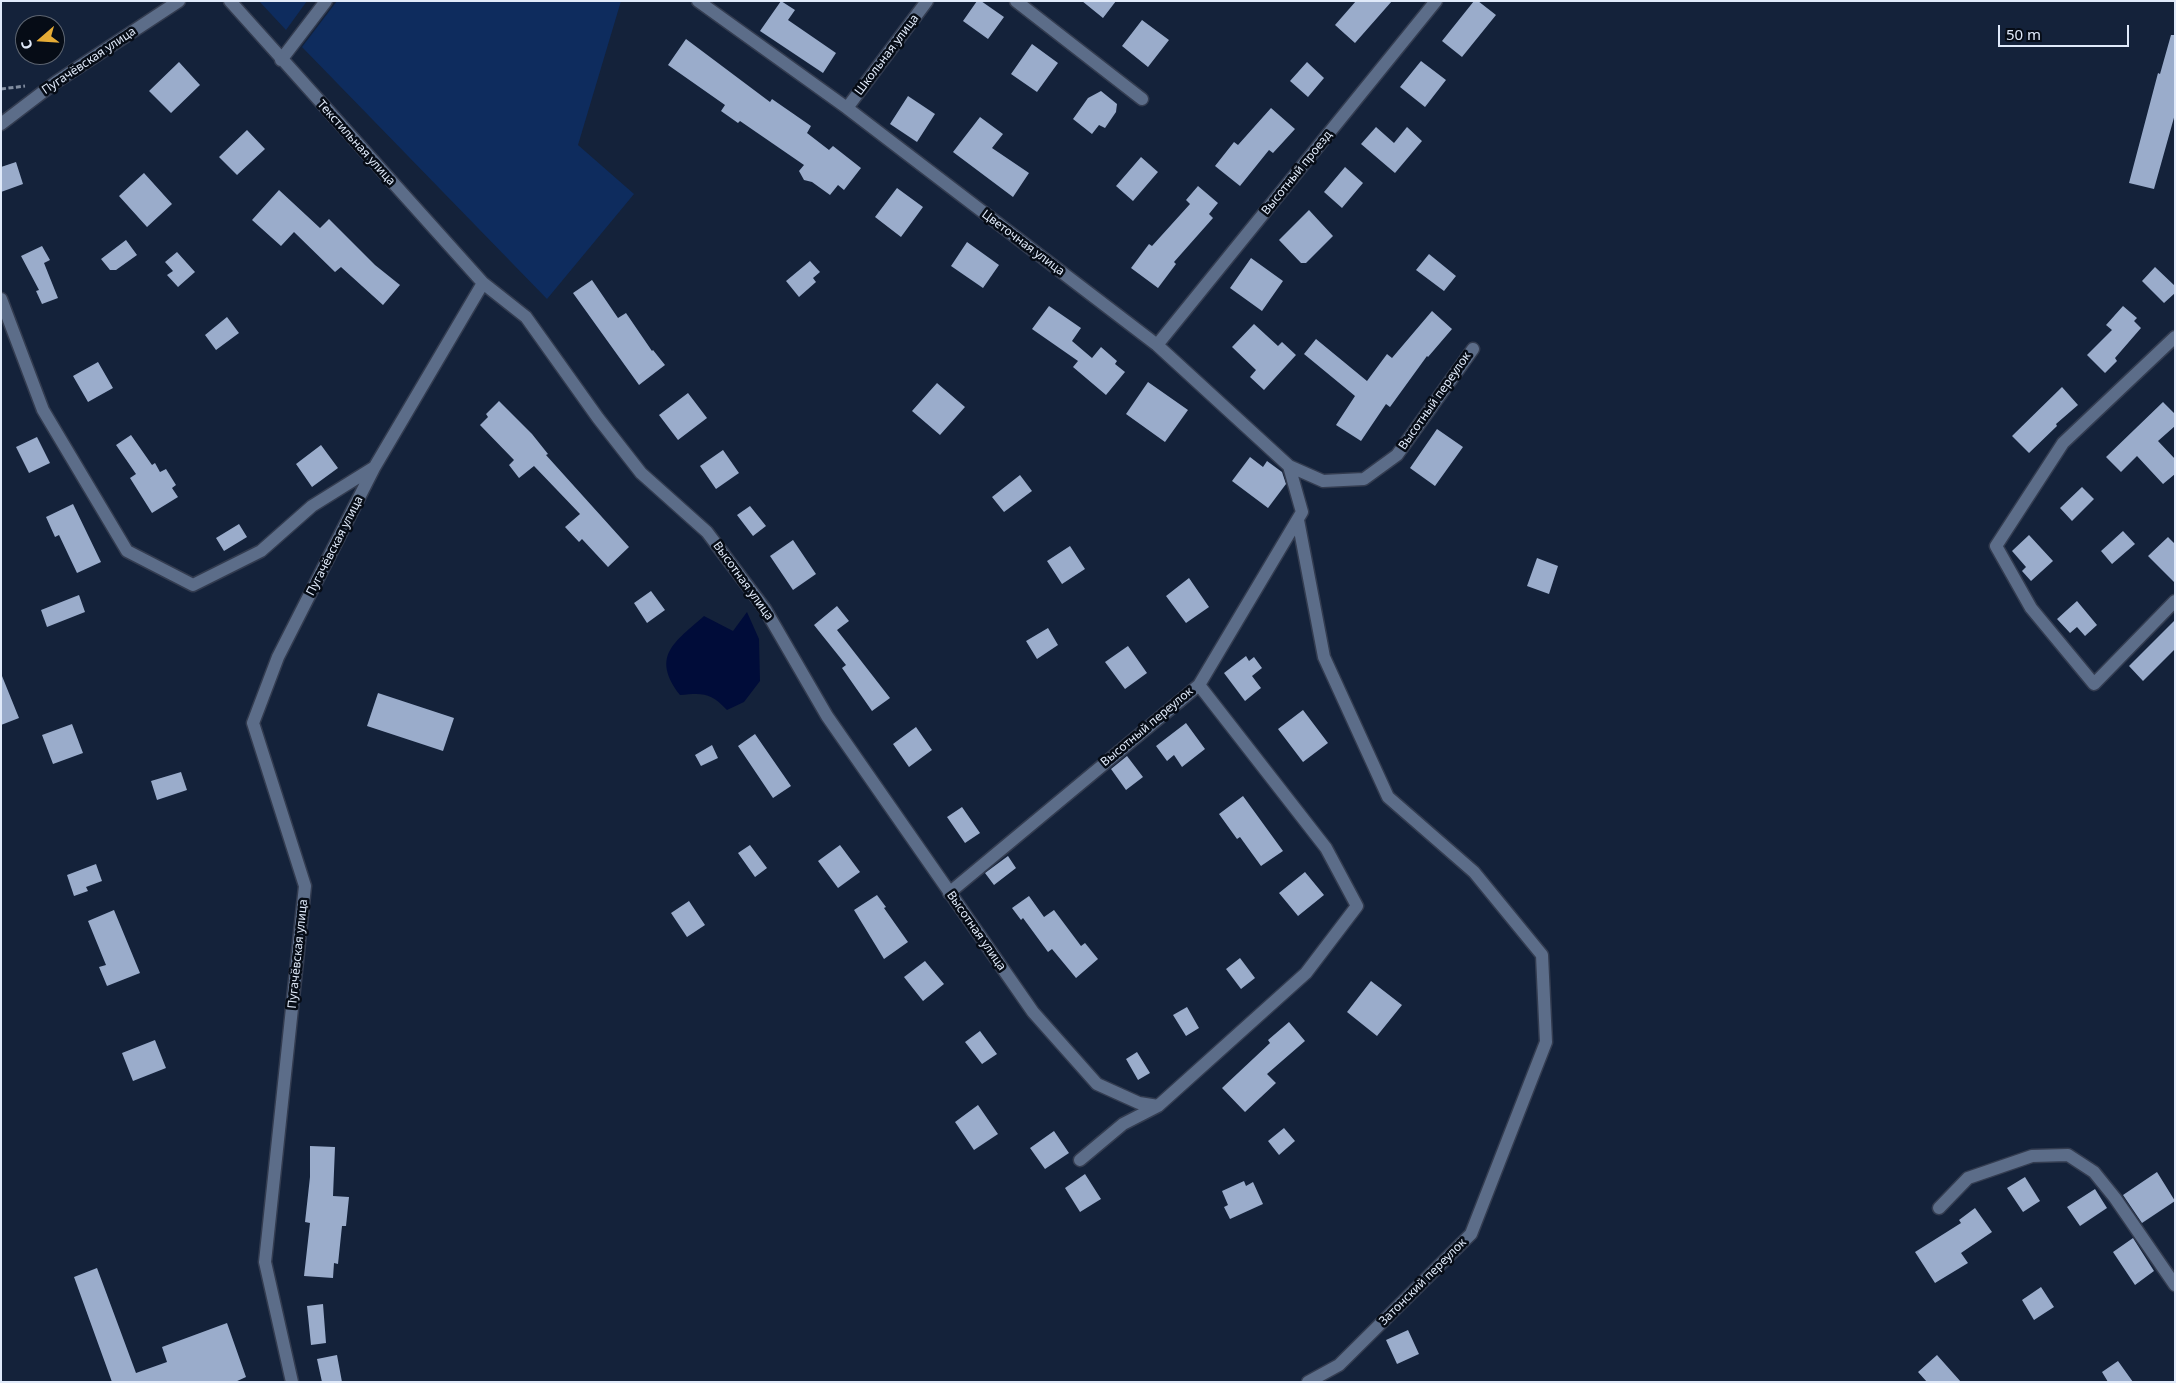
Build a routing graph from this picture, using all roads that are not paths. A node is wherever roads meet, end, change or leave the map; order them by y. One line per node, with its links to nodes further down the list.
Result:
1 (179, 1): 11 (street, Пугачёвская улица)
2 (230, 1): 8 (street, Текстильная улица)
3 (326, 1): 8 (street)
4 (698, 1): 10 (street, Цветочная улица)
5 (927, 1): 10 (street, Школьная улица)
6 (1016, 1): 9 (street)
7 (1436, 1): 15 (street, Высотный проезд)
8 (281, 60): 12 (street, Текстильная улица)
9 (1142, 99)
10 (846, 108): 15 (street, Цветочная улица)
11 (1, 124)
12 (483, 283): 18 (street, Пугачёвская улица); 22 (street, Высотная улица)
13 (1, 299): 18 (street, Пугачёвская улица)
14 (2175, 337): 20 (street)
15 (1157, 346): 17 (street, Цветочная улица)
16 (1473, 349): 17 (street, Высотный переулок)
17 (1289, 466): 19 (street)
18 (374, 468): 27 (street, Пугачёвская улица)
19 (1298, 520): 21 (street, Высотный переулок); 28 (street, Затонский переулок)
20 (2175, 600)
21 (1199, 685): 22 (street, Высотный переулок); 23 (street)
22 (948, 893): 23 (street, Высотная улица)
23 (1158, 1106): 24 (street)
24 (1080, 1160)
25 (1939, 1208): 26 (street)
26 (2175, 1285)
27 (292, 1382)
28 (1308, 1382)

